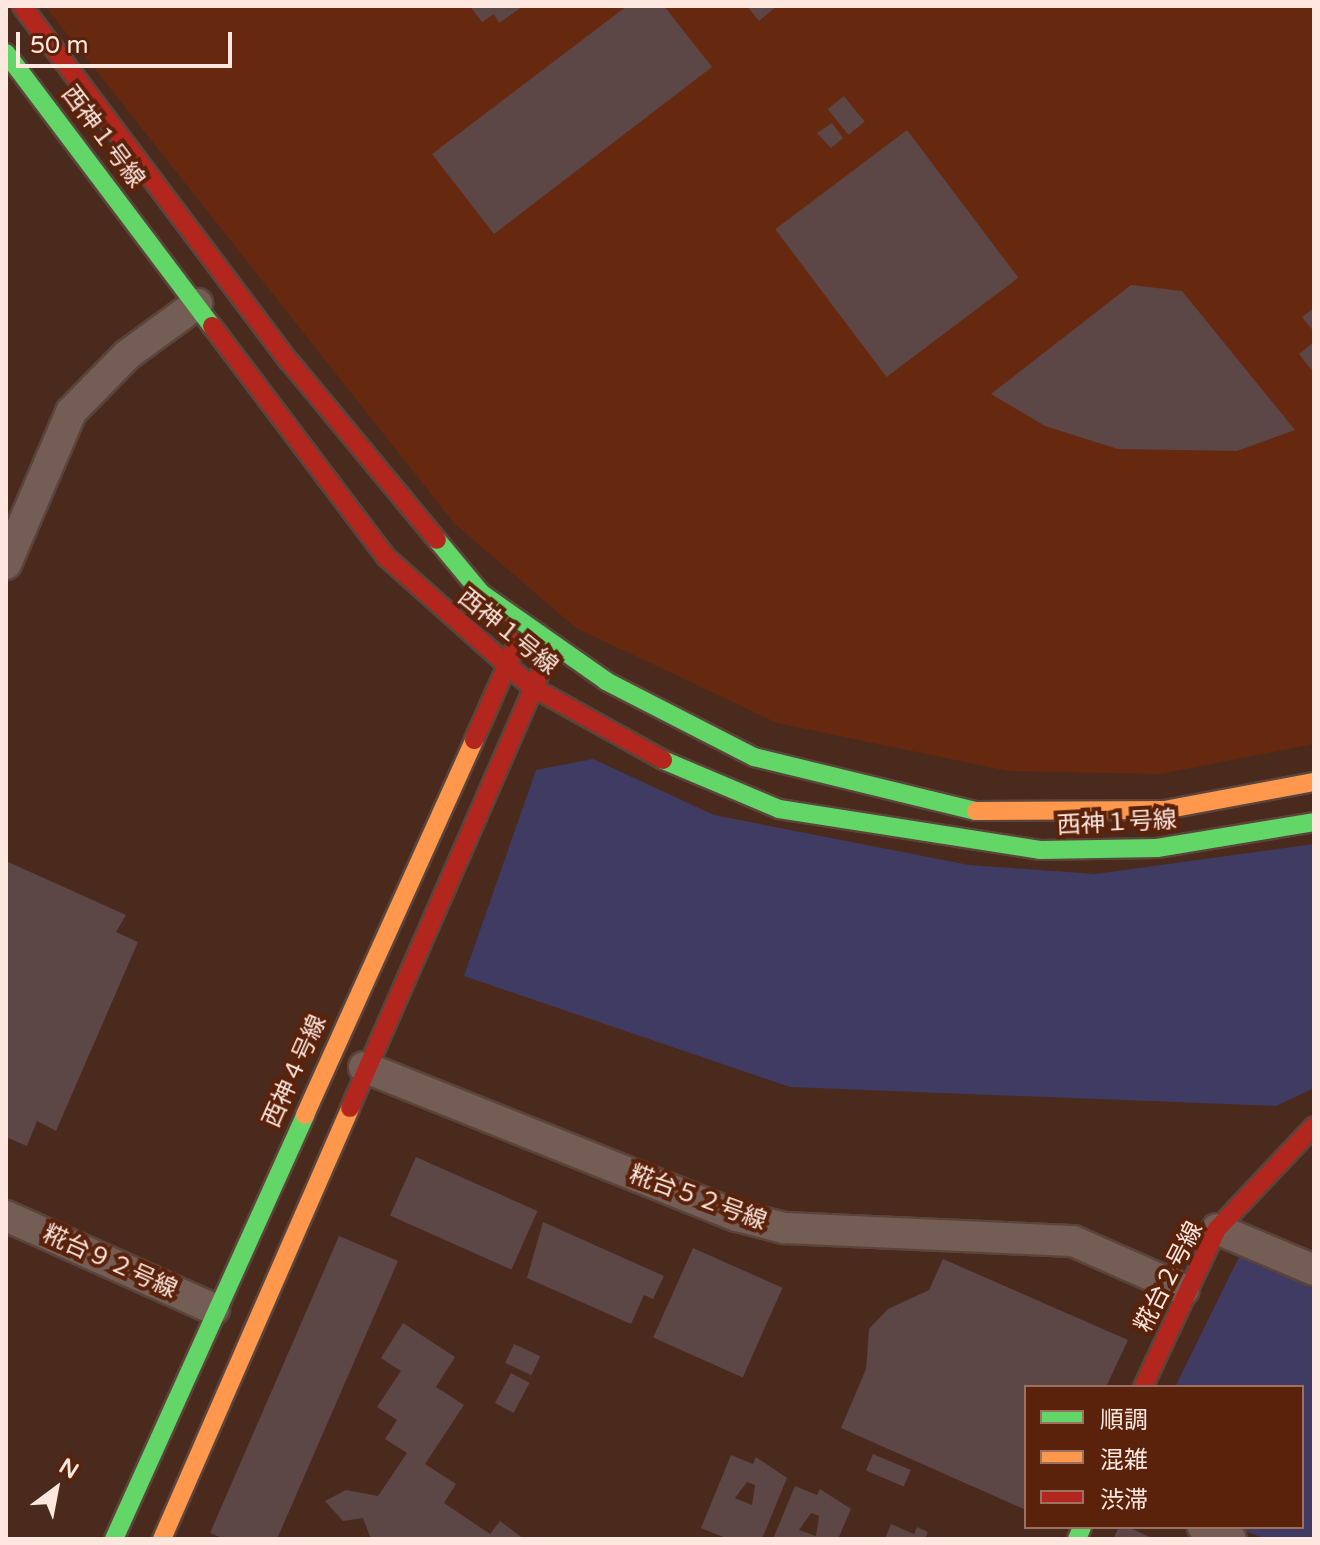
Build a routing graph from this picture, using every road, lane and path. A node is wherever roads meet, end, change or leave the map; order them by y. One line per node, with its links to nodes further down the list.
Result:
1 (22, 6): 5 (street, 西神１号線)
2 (6, 53): 3 (street, 西神１号線)
3 (197, 304): 4 (street); 7 (street, 西神１号線)
4 (6, 564)
5 (527, 625): 6 (street, 西神１号線); 7 (street, 西神４号線)
6 (554, 645): 8 (street); 9 (street, 西神１号線)
7 (504, 665): 8 (street, 西神１号線); 17 (street, 西神４号線)
8 (532, 687): 10 (street, 西神１号線); 11 (street)
9 (1314, 782)
10 (1314, 822)
11 (364, 1067): 16 (street, 糀台５２号線); 21 (street)
12 (1314, 1126): 14 (street, 糀台２号線)
13 (6, 1216): 17 (street, 糀台９２号線)
14 (1217, 1229): 15 (street); 16 (street, 糀台２号線)
15 (1314, 1270)
16 (1184, 1290): 18 (street, 糀台２号線)
17 (214, 1309): 20 (street, 西神４号線)
18 (1144, 1385)
19 (1208, 1529): 22 (street)
20 (114, 1539)
21 (162, 1539)
22 (1231, 1539)

